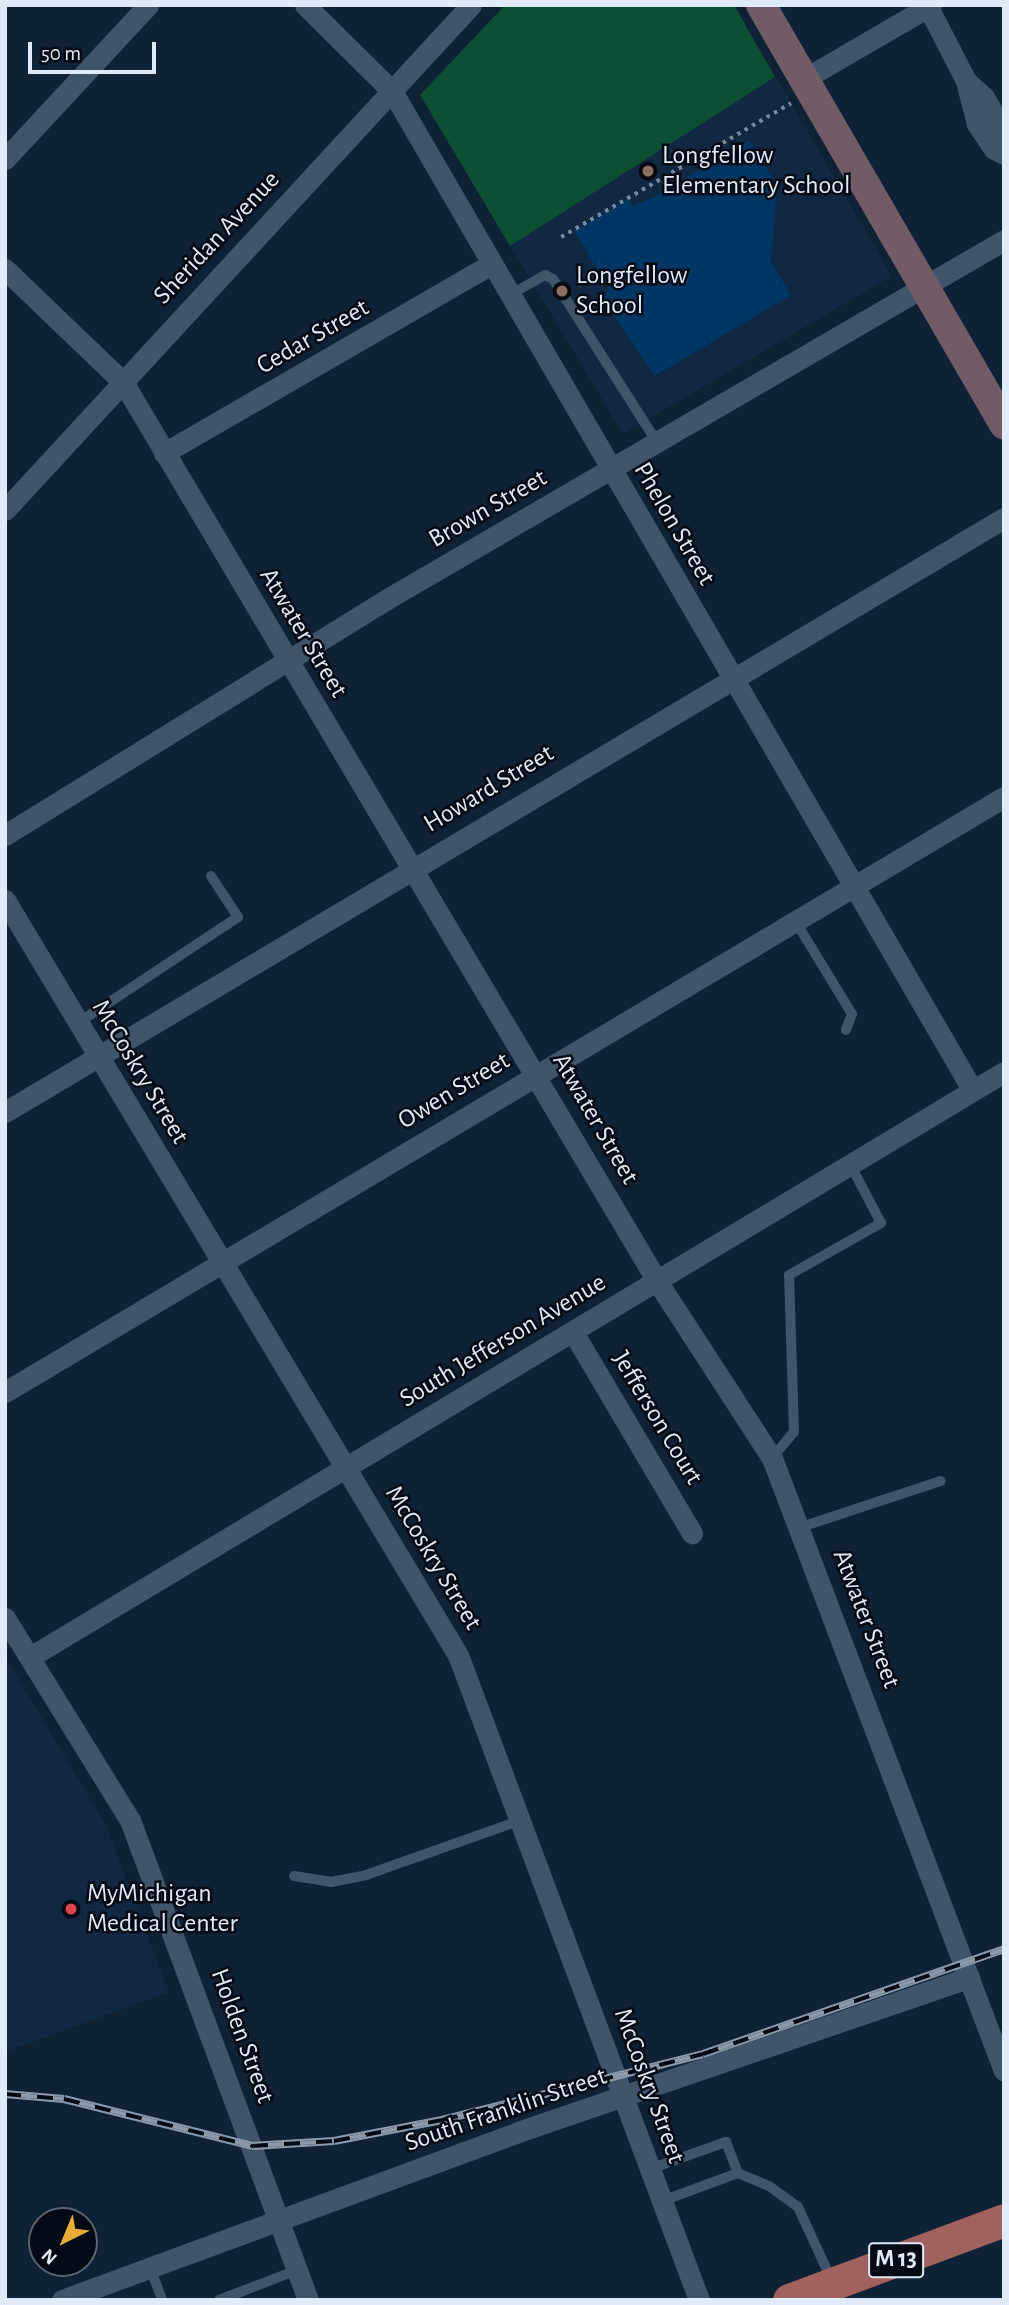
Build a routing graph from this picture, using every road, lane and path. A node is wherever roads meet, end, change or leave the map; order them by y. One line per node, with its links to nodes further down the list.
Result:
1 (148, 5): 11 (street)
2 (305, 5): 7 (street, Phelon Street)
3 (471, 5): 7 (street, Sheridan Avenue)
4 (761, 5): 8 (main road)
5 (930, 6): 6 (street); 8 (street)
6 (966, 81): 9 (street); 10 (street)
7 (391, 90): 14 (street, Phelon Street); 18 (street, Sheridan Avenue)
8 (798, 91): 12 (path); 16 (main road)
9 (1004, 132)
10 (1004, 154)
11 (5, 159)
12 (561, 237)
13 (1004, 240): 16 (street, Brown Street)
14 (490, 265): 17 (street, Phelon Street); 21 (street, Cedar Street)
15 (5, 269): 18 (street, Atwater Street)
16 (925, 287): 19 (main road); 20 (street, Brown Street)
17 (508, 296): 20 (lane); 22 (street, Phelon Street)
18 (123, 382): 21 (street, Atwater Street); 23 (street, Sheridan Avenue)
19 (1004, 425)
20 (658, 444): 22 (street, Brown Street)
21 (164, 453): 25 (street, Atwater Street)
22 (611, 471): 25 (street, Brown Street); 26 (street, Phelon Street)
23 (5, 510)
24 (1004, 518): 26 (street, Howard Street)
25 (287, 662): 28 (street, Brown Street); 29 (street, Atwater Street)
26 (731, 679): 29 (street, Howard Street); 31 (street, Phelon Street)
27 (1004, 797): 31 (street, Owen Street)
28 (5, 835)
29 (411, 867): 36 (street, Howard Street); 38 (street, Atwater Street)
30 (211, 876): 34 (lane)
31 (850, 886): 33 (street, Owen Street); 39 (street, Phelon Street)
32 (5, 900): 34 (street, McCoskry Street)
33 (794, 919): 35 (lane); 38 (street, Owen Street)
34 (78, 1023): 36 (street, McCoskry Street)
35 (846, 1030)
36 (98, 1056): 40 (street, Howard Street); 42 (street, McCoskry Street)
37 (1004, 1072): 39 (street, South Jefferson Avenue)
38 (537, 1074): 42 (street, Owen Street); 43 (street, Atwater Street)
39 (972, 1089): 41 (street, South Jefferson Avenue)
40 (5, 1112)
41 (849, 1162): 43 (street, South Jefferson Avenue); 46 (lane)
42 (222, 1263): 45 (street, Owen Street); 47 (street, McCoskry Street)
43 (657, 1281): 44 (street, South Jefferson Avenue); 46 (street, Atwater Street)
44 (573, 1332): 47 (street, South Jefferson Avenue); 50 (street, Jefferson Court)
45 (5, 1392)
46 (772, 1458): 49 (street, Atwater Street)
47 (346, 1468): 52 (street, South Jefferson Avenue); 53 (street, McCoskry Street)
48 (941, 1481): 49 (lane)
49 (802, 1527): 55 (street, Atwater Street)
50 (692, 1533)
51 (5, 1618): 52 (street, Holden Street)
52 (30, 1657): 62 (street, Holden Street)
53 (521, 1820): 54 (lane); 57 (street, McCoskry Street)
54 (294, 1876)
55 (969, 1978): 56 (street, Atwater Street); 57 (street, South Franklin Street)
56 (1004, 2071)
57 (623, 2099): 58 (street, McCoskry Street); 62 (street, South Franklin Street)
58 (650, 2169): 59 (lane); 60 (street, McCoskry Street)
59 (738, 2173): 60 (lane); 65 (lane)
60 (662, 2201): 70 (street, McCoskry Street)
61 (1004, 2220): 65 (main road, M 13)
62 (279, 2221): 63 (street, South Franklin Street); 64 (street, Holden Street)
63 (150, 2268): 66 (street, South Franklin Street); 67 (lane)
64 (298, 2270): 68 (lane); 69 (street, Holden Street)
65 (833, 2284): 71 (main road, M 13)
66 (62, 2300)
67 (162, 2300)
68 (219, 2300)
69 (308, 2300)
70 (699, 2300)
71 (789, 2300)

